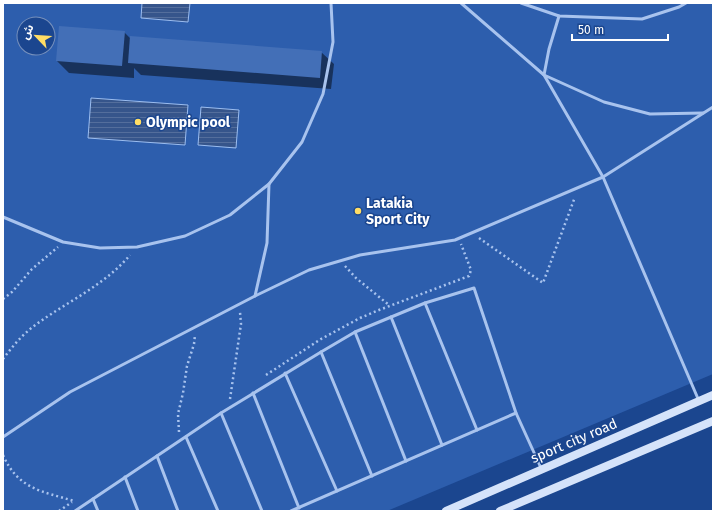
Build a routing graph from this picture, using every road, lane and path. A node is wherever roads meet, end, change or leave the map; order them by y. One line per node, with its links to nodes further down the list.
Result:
1 (331, 3): 10 (lane)
2 (461, 3): 6 (lane)
3 (521, 3): 5 (lane)
4 (686, 3): 5 (lane)
5 (558, 16): 6 (lane)
6 (544, 76): 8 (lane); 9 (lane)
7 (713, 107): 8 (lane)
8 (705, 113): 9 (lane)
9 (603, 177): 11 (lane); 31 (lane)
10 (269, 184): 15 (lane); 17 (lane)
11 (579, 187): 13 (lane); 13 (path)
12 (3, 217): 14 (lane)
13 (472, 233): 16 (lane)
14 (63, 242): 15 (lane); 18 (path)
15 (137, 247): 26 (path)
16 (343, 260): 17 (lane); 21 (path)
17 (255, 296): 20 (lane)
18 (3, 299)
19 (425, 302): 22 (lane); 33 (lane); 35 (lane)
20 (238, 305): 23 (lane); 30 (path)
21 (390, 305)
22 (391, 317): 24 (lane); 39 (lane)
23 (193, 328): 36 (path); 38 (lane)
24 (356, 332): 25 (lane); 42 (lane)
25 (321, 352): 27 (lane); 44 (lane)
26 (3, 359)
27 (285, 373): 28 (lane); 46 (lane)
28 (252, 393): 32 (lane); 49 (lane)
29 (713, 395): 31 (main road, sport city road)
30 (230, 399)
31 (699, 401): 43 (main road, sport city road)
32 (222, 413): 37 (lane); 55 (lane)
33 (516, 413): 35 (lane); 43 (lane)
34 (713, 421): 58 (main road)
35 (477, 430): 39 (lane)
36 (179, 432)
37 (186, 437): 41 (lane); 54 (lane)
38 (3, 438)
39 (442, 446): 42 (lane)
40 (3, 455): 48 (path)
41 (157, 456): 45 (lane); 53 (lane)
42 (406, 461): 44 (lane)
43 (541, 469): 57 (main road, sport city road)
44 (372, 476): 46 (lane)
45 (125, 478): 47 (lane); 52 (lane)
46 (337, 491): 49 (lane)
47 (93, 499): 50 (lane); 51 (lane)
48 (74, 501)
49 (299, 508): 56 (lane)
50 (75, 511)
51 (98, 511)
52 (138, 511)
53 (178, 511)
54 (218, 511)
55 (262, 511)
56 (291, 511)
57 (446, 511)
58 (500, 511)

